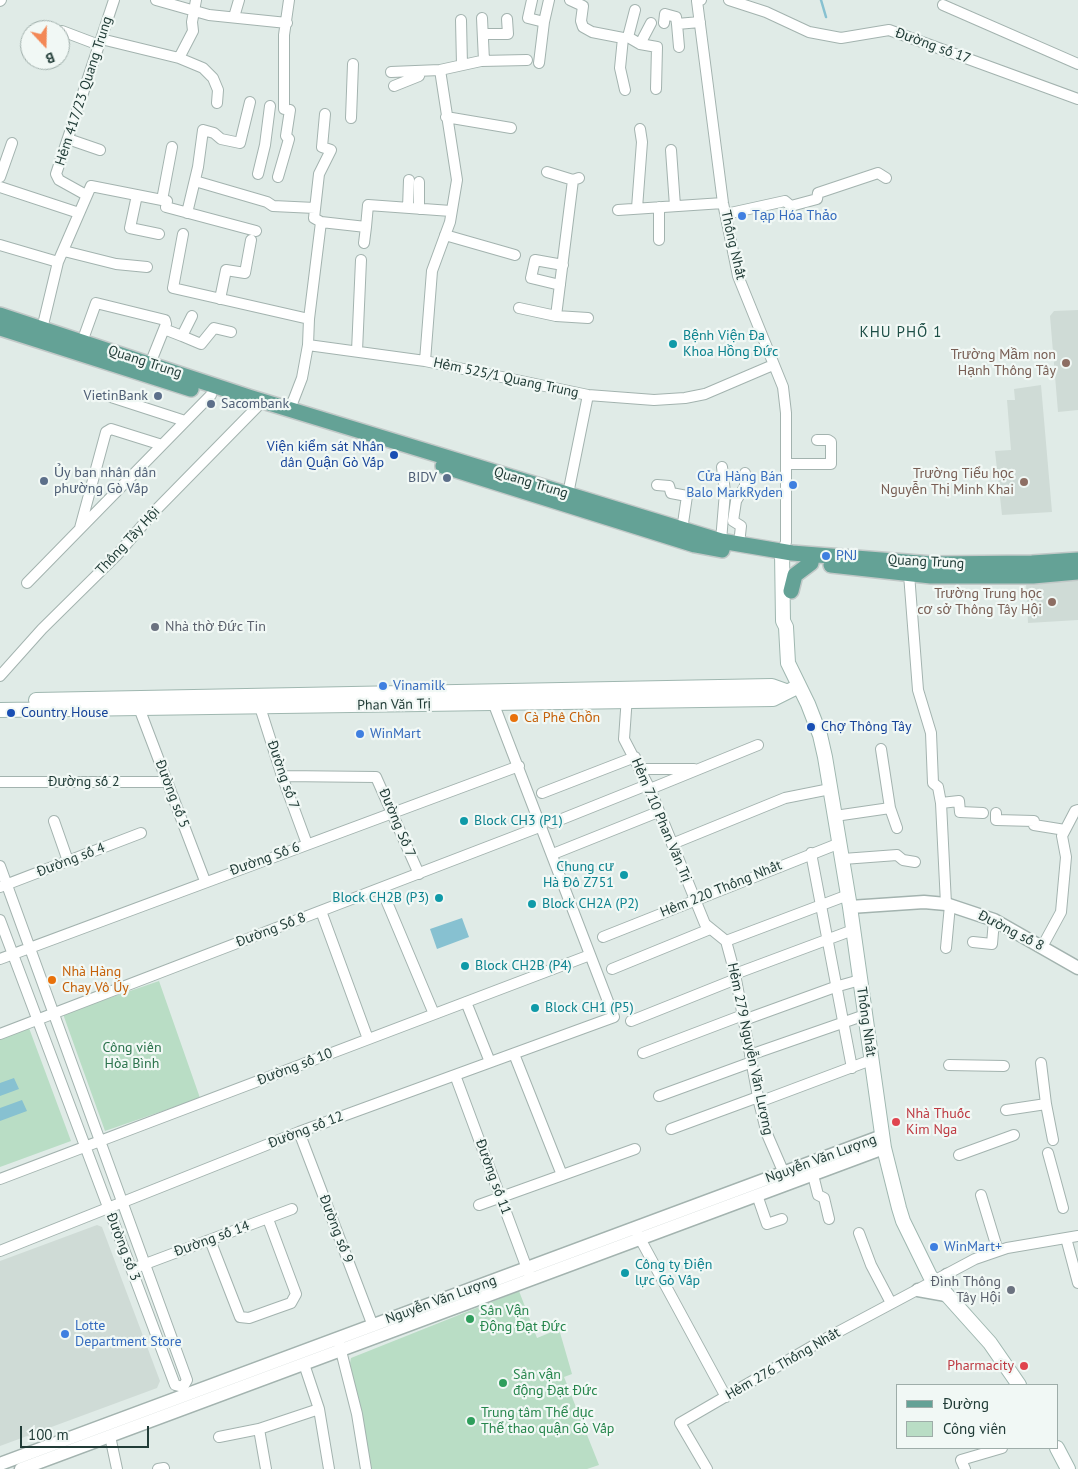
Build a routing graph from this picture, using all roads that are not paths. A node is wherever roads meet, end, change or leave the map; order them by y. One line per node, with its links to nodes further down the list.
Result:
1 (113, 0): 26 (street, Hẻm 417/23 Quang Trung)
2 (156, 0): 11 (street)
3 (239, 0): 14 (street)
4 (289, 0): 20 (street)
5 (532, 0): 18 (street)
6 (549, 0): 18 (street)
7 (570, 0): 41 (street)
8 (701, 0): 10 (street)
9 (729, 0): 42 (street, Đường số 17)
10 (697, 1): 19 (street, Thống Nhất)
11 (195, 5): 14 (street); 29 (street)
12 (943, 5): 34 (street)
13 (635, 10): 27 (street)
14 (234, 17): 20 (street)
15 (482, 18): 25 (street)
16 (507, 19): 25 (street)
17 (461, 20): 35 (street)
18 (544, 22): 32 (street)
19 (700, 22): 23 (street); 67 (street, Thống Nhất)
20 (287, 23): 59 (street)
21 (651, 23): 27 (street)
22 (664, 23): 23 (street)
23 (677, 24): 28 (street)
24 (70, 33): 26 (street)
25 (483, 34): 31 (street)
26 (100, 42): 29 (street); 51 (street, Hẻm 417/23 Quang Trung)
27 (640, 44): 40 (street)
28 (678, 47)
29 (179, 58): 44 (street)
30 (527, 60): 31 (street)
31 (484, 61): 35 (street)
32 (539, 63)
33 (353, 64): 48 (street)
34 (1078, 64)
35 (462, 65): 36 (street)
36 (440, 70): 38 (street); 47 (street)
37 (391, 72): 38 (street)
38 (420, 72): 39 (street)
39 (394, 86)
40 (656, 89)
41 (625, 90)
42 (1078, 99)
43 (250, 102): 61 (street)
44 (217, 103)
45 (270, 106): 57 (street)
46 (325, 114): 70 (street)
47 (446, 117): 49 (street); 74 (street)
48 (350, 118)
49 (511, 128)
50 (640, 129): 72 (street)
51 (68, 139): 54 (street); 64 (street, Hẻm 417/23 Quang Trung)
52 (12, 143): 58 (street)
53 (172, 147): 66 (street)
54 (100, 150)
55 (671, 150): 68 (street)
56 (547, 172): 92 (street)
57 (258, 174)
58 (0, 177)
59 (278, 177)
60 (886, 178): 77 (street)
61 (195, 181): 70 (street); 76 (street)
62 (414, 181): 71 (street)
63 (0, 187): 75 (street)
64 (88, 190): 65 (street); 75 (street)
65 (137, 195): 66 (street); 81 (street)
66 (162, 200): 76 (street)
67 (723, 204): 68 (street); 77 (street, Thống Nhất)
68 (675, 206): 69 (street)
69 (659, 207): 72 (street); 85 (street)
70 (315, 208): 78 (street)
71 (414, 208): 74 (street); 79 (street)
72 (637, 208): 73 (street)
73 (618, 210)
74 (451, 211): 83 (street)
75 (79, 213): 88 (street)
76 (187, 213): 80 (street)
77 (726, 214): 112 (street, Thống Nhất)
78 (321, 222): 79 (street); 101 (street)
79 (366, 227): 86 (street)
80 (256, 231)
81 (159, 234)
82 (183, 234): 95 (street)
83 (445, 235): 89 (street); 110 (street)
84 (251, 240): 95 (street)
85 (659, 240)
86 (364, 244)
87 (0, 245): 91 (street)
88 (64, 251): 91 (street); 93 (street)
89 (515, 255)
90 (361, 260): 109 (street)
91 (58, 262): 105 (street)
92 (562, 265): 94 (street); 94 (street)
93 (147, 267)
94 (560, 285): 99 (street)
95 (220, 299): 101 (street)
96 (519, 308): 99 (street)
97 (0, 315): 105 (main road, Quang Trung)
98 (192, 316): 106 (street)
99 (556, 316): 100 (street)
100 (588, 318)
101 (309, 319): 108 (street)
102 (0, 328): 105 (main road, Quang Trung)
103 (164, 329): 106 (street); 107 (street); 111 (street)
104 (231, 332): 106 (street)
105 (41, 335): 107 (main road, Quang Trung); 113 (main road, Quang Trung)
106 (182, 336)
107 (82, 342): 111 (main road, Quang Trung)
108 (308, 345): 109 (street, Hẻm 525/1 Quang Trung); 117 (street)
109 (357, 351): 110 (street, Hẻm 525/1 Quang Trung)
110 (425, 361): 114 (street, Hẻm 525/1 Quang Trung)
111 (150, 364): 116 (main road, Quang Trung)
112 (774, 365): 114 (street, Hẻm 525/1 Quang Trung); 121 (street, Thống Nhất)
113 (211, 395): 116 (main road, Quang Trung); 118 (street)
114 (588, 395): 125 (street)
115 (110, 397): 118 (street)
116 (259, 404): 117 (main road, Quang Trung); 125 (main road, Quang Trung); 138 (street, Thông Tây Hội)
117 (290, 409): 125 (main road, Quang Trung)
118 (185, 422): 120 (street)
119 (818, 440): 121 (street)
120 (162, 445): 126 (street); 126 (street)
121 (786, 464): 130 (street, Thống Nhất)
122 (722, 467): 128 (street)
123 (745, 473): 129 (street)
124 (657, 485): 127 (street)
125 (567, 500): 127 (main road, Quang Trung); 130 (main road, Quang Trung)
126 (79, 530): 135 (street)
127 (682, 530): 128 (main road, Quang Trung)
128 (721, 541): 129 (main road, Quang Trung)
129 (739, 544): 130 (main road, Quang Trung)
130 (787, 554): 132 (main road, Quang Trung); 133 (main road, Quang Trung); 136 (main road, Thống Nhất); 137 (main road, Thống Nhất)
131 (1078, 560): 133 (main road, Quang Trung)
132 (811, 562): 134 (main road, Quang Trung); 136 (main road)
133 (1068, 569): 134 (main road, Quang Trung)
134 (909, 574): 159 (street)
135 (27, 582)
136 (791, 591): 137 (main road, Thống Nhất)
137 (786, 627): 139 (main road, Thống Nhất)
138 (0, 676)
139 (792, 689): 140 (main road, Phan Văn Trị); 157 (main road, Thống Nhất)
140 (627, 695): 141 (main road, Phan Văn Trị); 149 (street, Hẻm 710 Phan Văn Trị)
141 (491, 697): 143 (main road, Phan Văn Trị); 144 (main road, Phan Văn Trị); 150 (street)
142 (0, 701): 143 (main road, Phan Văn Trị)
143 (205, 702): 144 (main road, Phan Văn Trị); 145 (main road, Phan Văn Trị)
144 (260, 706): 153 (street, Đường số 7)
145 (139, 708): 146 (main road, Phan Văn Trị); 155 (street, Đường số 5)
146 (0, 710)
147 (758, 745): 152 (street, Đường Số 8)
148 (880, 749): 160 (street)
149 (636, 757): 151 (street, Hẻm 710 Phan Văn Trị); 158 (street)
150 (519, 766): 162 (street, Đường Số 6); 168 (street)
151 (640, 769): 152 (street); 156 (street, Hẻm 710 Phan Văn Trị)
152 (699, 769): 156 (street, Đường Số 8)
153 (282, 776): 162 (street, Đường Số 7); 173 (street, Đường số 7)
154 (0, 782): 155 (street, Đường số 2)
155 (167, 782): 182 (street, Đường số 5)
156 (648, 787): 163 (street, Hẻm 710 Phan Văn Trị); 168 (street, Đường Số 8)
157 (830, 788): 166 (main road, Thống Nhất); 174 (street)
158 (542, 792)
159 (942, 803): 164 (street); 187 (street)
160 (890, 808): 166 (street); 169 (street)
161 (1078, 810): 170 (street)
162 (392, 812): 173 (street, Đường Số 6); 181 (street, Đường Số 7)
163 (658, 812): 174 (street, Hẻm 710 Phan Văn Trị); 176 (street)
164 (983, 812)
165 (996, 813): 170 (street)
166 (835, 816): 172 (main road, Thống Nhất)
167 (54, 821): 178 (street)
168 (547, 825): 176 (street); 181 (street, Đường Số 8)
169 (897, 828)
170 (1065, 830): 198 (street)
171 (141, 833): 178 (street, Đường số 4)
172 (840, 843): 175 (street, Hẻm 220 Thống Nhất); 177 (main road, Thống Nhất)
173 (307, 844): 182 (street, Đường Số 6)
174 (672, 844): 185 (street, Hẻm 710 Phan Văn Trị)
175 (811, 853): 185 (street, Hẻm 220 Thống Nhất); 188 (street)
176 (553, 854): 202 (street)
177 (843, 859): 179 (street); 186 (main road, Thống Nhất)
178 (68, 861): 183 (street, Đường số 4)
179 (915, 862)
180 (0, 866): 183 (street, Đường số 3)
181 (419, 874): 184 (street, Đường Số 8)
182 (205, 881): 199 (street, Đường Số 6)
183 (3, 886): 199 (street, Đường số 3)
184 (381, 888): 189 (street, Đường Số 8); 211 (street)
185 (695, 900): 192 (street, Hẻm 710 Phan Văn Trị); 194 (street, Hẻm 220 Thống Nhất)
186 (849, 901): 187 (street, Đường số 8); 188 (street); 193 (main road, Thống Nhất)
187 (948, 904): 191 (street, Đường số 8); 200 (street)
188 (820, 905): 195 (street); 196 (street)
189 (321, 911): 210 (street, Đường Số 8); 218 (street)
190 (0, 920): 201 (street, Đường số 3)
191 (994, 920): 197 (street); 198 (street, Đường số 8)
192 (710, 929): 196 (street, Hẻm 710 Phan Văn Trị); 205 (street)
193 (853, 930): 195 (street); 207 (main road, Thống Nhất)
194 (603, 937)
195 (826, 940): 206 (street); 208 (street)
196 (726, 941): 206 (street, Hẻm 279 Nguyễn Văn Lượng)
197 (973, 942)
198 (1042, 947): 204 (street, Đường số 8)
199 (30, 948): 201 (street, Đường Số 6); 210 (street, Đường số 3)
200 (946, 948)
201 (13, 955): 203 (street); 214 (street, Đường số 3)
202 (590, 955): 209 (street, Đường số 10); 220 (street, Đường số 12)
203 (0, 959)
204 (1078, 968)
205 (612, 969)
206 (735, 976): 213 (street, Hẻm 279 Nguyễn Văn Lượng); 215 (street)
207 (860, 980): 208 (street); 212 (main road, Thống Nhất)
208 (835, 987): 213 (street); 216 (street)
209 (466, 1002): 211 (street, Đường số 10); 225 (street)
210 (53, 1013): 214 (street, Đường Số 8); 221 (street, Đường số 3)
211 (434, 1014): 218 (street, Đường số 10)
212 (865, 1015): 216 (street); 223 (main road, Thống Nhất)
213 (743, 1018): 219 (street); 222 (street, Hẻm 279 Nguyễn Văn Lượng)
214 (37, 1020): 217 (street, Đường Số 8); 224 (street, Đường số 3)
215 (631, 1021)
216 (843, 1022): 222 (street); 229 (street)
217 (0, 1034)
218 (368, 1040): 240 (street, Đường số 10)
219 (643, 1053)
220 (514, 1054): 225 (street, Đường số 12); 247 (street)
221 (68, 1056): 224 (street); 231 (street, Đường số 3)
222 (751, 1059): 232 (street); 233 (street, Hẻm 279 Nguyễn Văn Lượng)
223 (872, 1060): 229 (street); 242 (main road, Thống Nhất)
224 (53, 1062): 234 (street, Đường số 3)
225 (490, 1062): 230 (street, Đường số 12)
226 (1041, 1063): 235 (street)
227 (949, 1065): 228 (street)
228 (1004, 1066)
229 (852, 1068): 233 (street)
230 (455, 1075): 238 (street, Đường số 12); 253 (street, Đường số 11)
231 (84, 1096): 234 (street); 240 (street, Đường số 3)
232 (659, 1096)
233 (759, 1100): 237 (street); 250 (street, Hẻm 279 Nguyễn Văn Lượng)
234 (69, 1101): 243 (street, Đường số 3)
235 (1046, 1104): 236 (street); 241 (street)
236 (1006, 1110)
237 (671, 1129)
238 (299, 1132): 254 (street, Đường số 12); 278 (street, Đường số 9)
239 (1014, 1135): 246 (street)
240 (100, 1140): 243 (street, Đường số 10); 254 (street, Đường số 3)
241 (1053, 1140)
242 (883, 1142): 248 (street, Nguyễn Văn Lượng); 250 (street, Nguyễn Văn Lượng); 273 (main road, Thống Nhất)
243 (85, 1146): 249 (street, Đường số 10); 257 (street, Đường số 3)
244 (635, 1149): 247 (street)
245 (1048, 1152): 256 (street)
246 (959, 1155)
247 (562, 1174): 253 (street)
248 (813, 1175): 250 (street, Nguyễn Văn Lượng); 261 (street)
249 (0, 1178)
250 (786, 1178): 251 (street, Nguyễn Văn Lượng); 262 (street, Nguyễn Văn Lượng)
251 (757, 1195): 260 (street); 262 (street, Nguyễn Văn Lượng)
252 (981, 1195): 268 (street)
253 (499, 1197): 255 (street); 271 (street, Đường số 11)
254 (123, 1202): 257 (street, Đường số 12); 269 (street, Đường số 3)
255 (479, 1205)
256 (1064, 1208)
257 (108, 1209): 267 (street, Đường số 12); 270 (street, Đường số 3)
258 (292, 1209): 259 (street, Đường số 14)
259 (268, 1218): 266 (street, Đường số 14); 266 (street)
260 (782, 1219)
261 (829, 1219)
262 (638, 1233): 271 (street, Nguyễn Văn Lượng); 283 (street)
263 (859, 1233): 277 (street)
264 (1078, 1236): 265 (street, Hẻm 276 Thống Nhất)
265 (1066, 1238): 268 (street, Hẻm 276 Thống Nhất); 274 (street)
266 (210, 1240): 269 (street, Đường số 14)
267 (0, 1251)
268 (998, 1251): 272 (street, Hẻm 276 Thống Nhất)
269 (144, 1265): 270 (street, Đường số 14); 282 (street, Đường số 3)
270 (132, 1269): 282 (street, Đường số 3)
271 (529, 1274): 278 (street, Nguyễn Văn Lượng); 279 (street, Nguyễn Văn Lượng)
272 (947, 1274): 273 (street, Hẻm 276 Thống Nhất); 276 (street)
273 (934, 1282): 275 (street, Hẻm 276 Thống Nhất); 276 (main road, Thống Nhất)
274 (1078, 1283)
275 (918, 1290): 276 (street); 277 (street, Hẻm 276 Thống Nhất)
276 (946, 1295): 281 (main road, Thống Nhất)
277 (891, 1303): 283 (street, Hẻm 276 Thống Nhất)
278 (373, 1326): 279 (street, Nguyễn Văn Lượng)
279 (340, 1344): 280 (street, Nguyễn Văn Lượng); 282 (street, Nguyễn Văn Lượng); 295 (street)
280 (304, 1364): 282 (street, Nguyễn Văn Lượng); 284 (street)
281 (1018, 1384)
282 (186, 1396): 286 (street, Nguyễn Văn Lượng); 290 (street, Nguyễn Văn Lượng)
283 (726, 1398): 296 (street, Hẻm 276 Thống Nhất)
284 (319, 1410): 285 (street); 294 (street)
285 (259, 1429): 287 (street); 293 (street)
286 (110, 1436): 291 (street, Nguyễn Văn Lượng); 292 (street)
287 (219, 1437)
288 (999, 1449): 297 (street)
289 (1058, 1449): 298 (main road)
290 (0, 1464)
291 (21, 1469)
292 (117, 1469)
293 (266, 1469)
294 (329, 1469)
295 (366, 1469)
296 (707, 1469)
297 (965, 1469)
298 (1068, 1469)

